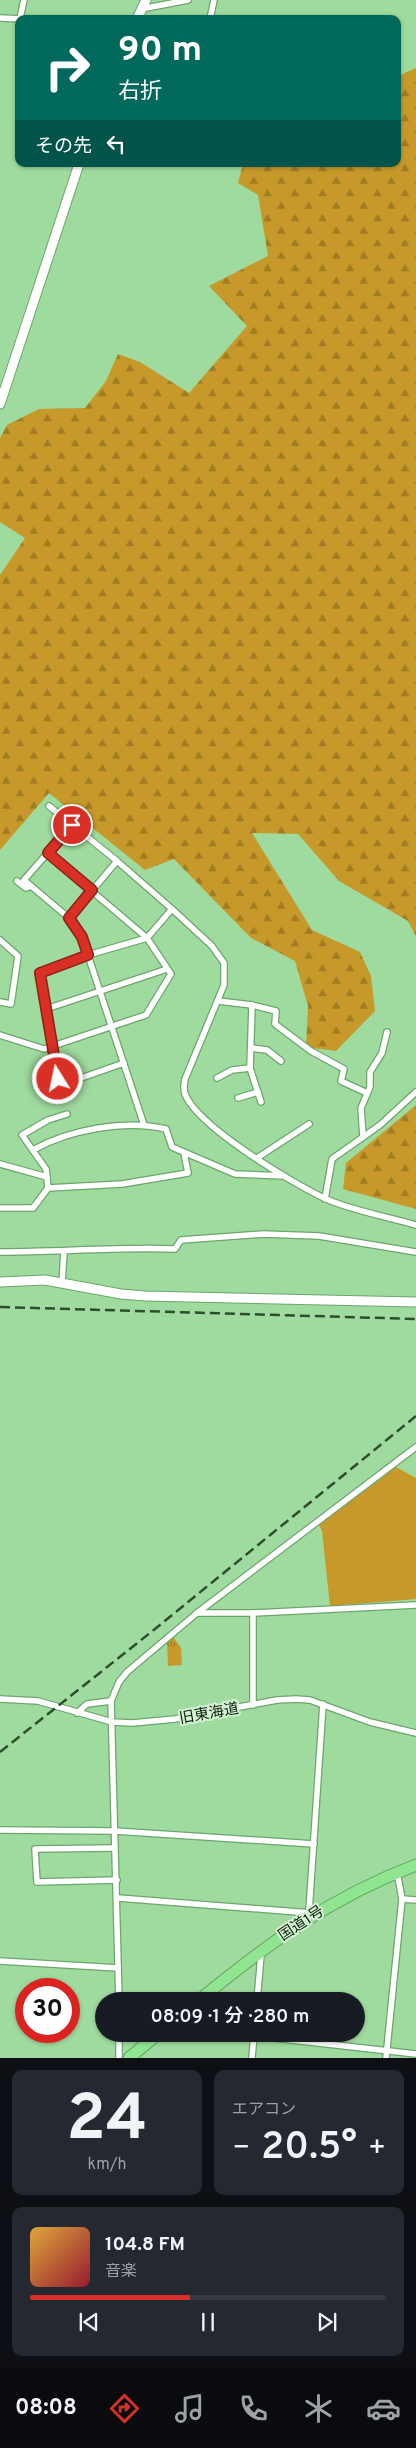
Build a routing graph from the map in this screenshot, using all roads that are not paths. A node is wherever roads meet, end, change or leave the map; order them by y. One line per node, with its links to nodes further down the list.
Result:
1 (24, 0): 6 (street)
2 (146, 0): 5 (street)
3 (188, 0): 5 (street)
4 (214, 0): 8 (street)
5 (141, 9): 7 (street)
6 (22, 15)
7 (139, 15)
8 (211, 15)
9 (0, 18): 10 (street)
10 (15, 18)
11 (78, 167): 12 (street)
12 (0, 404)
13 (48, 806): 14 (street)
14 (72, 825): 15 (street); 16 (street)
15 (48, 853): 18 (street); 19 (street)
16 (117, 861): 19 (street); 20 (street)
17 (17, 881): 18 (street)
18 (31, 886): 21 (street)
19 (92, 890): 21 (street); 22 (street)
20 (172, 909): 22 (street); 27 (street)
21 (69, 918): 24 (street)
22 (147, 938): 24 (street); 25 (street)
23 (0, 940): 28 (street)
24 (88, 955): 26 (street); 30 (street)
25 (167, 969): 26 (street); 31 (street)
26 (100, 990): 30 (street); 31 (street)
27 (218, 1001): 29 (street); 51 (street)
28 (0, 1002)
29 (252, 1004): 35 (street); 42 (street)
30 (46, 1009): 34 (street)
31 (111, 1027): 34 (street); 37 (street)
32 (387, 1032): 42 (street)
33 (0, 1035): 34 (street)
34 (52, 1047): 37 (street)
35 (251, 1048): 36 (street); 38 (street)
36 (281, 1061)
37 (124, 1063): 47 (street)
38 (250, 1068): 39 (street); 40 (street)
39 (217, 1078)
40 (258, 1092): 43 (street); 44 (street)
41 (416, 1092): 48 (street)
42 (368, 1093): 48 (street)
43 (238, 1098)
44 (262, 1102)
45 (67, 1114): 49 (street)
46 (309, 1124): 51 (street)
47 (144, 1125): 49 (street); 50 (street)
48 (363, 1137): 56 (street)
49 (33, 1150): 54 (street)
50 (184, 1153): 53 (street); 55 (street)
51 (257, 1158): 53 (street)
52 (0, 1164): 54 (street)
53 (286, 1176): 56 (street)
54 (47, 1177): 55 (street)
55 (48, 1188): 57 (street)
56 (325, 1199): 58 (street)
57 (0, 1208)
58 (416, 1225)
59 (0, 1252): 60 (street)
60 (64, 1252): 61 (street); 63 (street)
61 (416, 1252)
62 (0, 1282): 63 (street)
63 (62, 1283): 64 (street)
64 (416, 1302)
65 (416, 1447): 67 (street)
66 (416, 1605): 68 (street)
67 (197, 1613): 68 (street); 70 (street)
68 (254, 1613): 72 (street)
69 (0, 1698): 73 (street, 旧東海道)
70 (111, 1701): 73 (street); 74 (street)
71 (323, 1704): 72 (street, 旧東海道); 75 (street, 旧東海道); 78 (street)
72 (253, 1705): 74 (street, 旧東海道)
73 (77, 1713): 74 (street, 旧東海道)
74 (112, 1722): 77 (street)
75 (416, 1733)
76 (0, 1830): 77 (street)
77 (115, 1831): 78 (street); 79 (street)
78 (314, 1844): 86 (street)
79 (116, 1848): 82 (street); 82 (street)
80 (416, 1865): 81 (highway, 国道1号)
81 (397, 1872): 84 (street); 86 (highway, 国道1号)
82 (117, 1880): 83 (street)
83 (118, 1898): 86 (street); 89 (street)
84 (402, 1899): 85 (street); 98 (street)
85 (416, 1900)
86 (311, 1913): 87 (highway, 国道1号)
87 (260, 1951): 91 (highway, 国道1号); 92 (street)
88 (0, 1961): 89 (street)
89 (118, 1968): 90 (street)
90 (119, 1992)
91 (209, 1992)
92 (258, 1992)
93 (119, 2042): 99 (street)
94 (148, 2042): 100 (highway)
95 (253, 2042): 101 (street)
96 (300, 2042): 98 (street)
97 (416, 2054): 98 (street)
98 (386, 2055)
99 (120, 2058)
100 (129, 2058)
101 (252, 2058)

